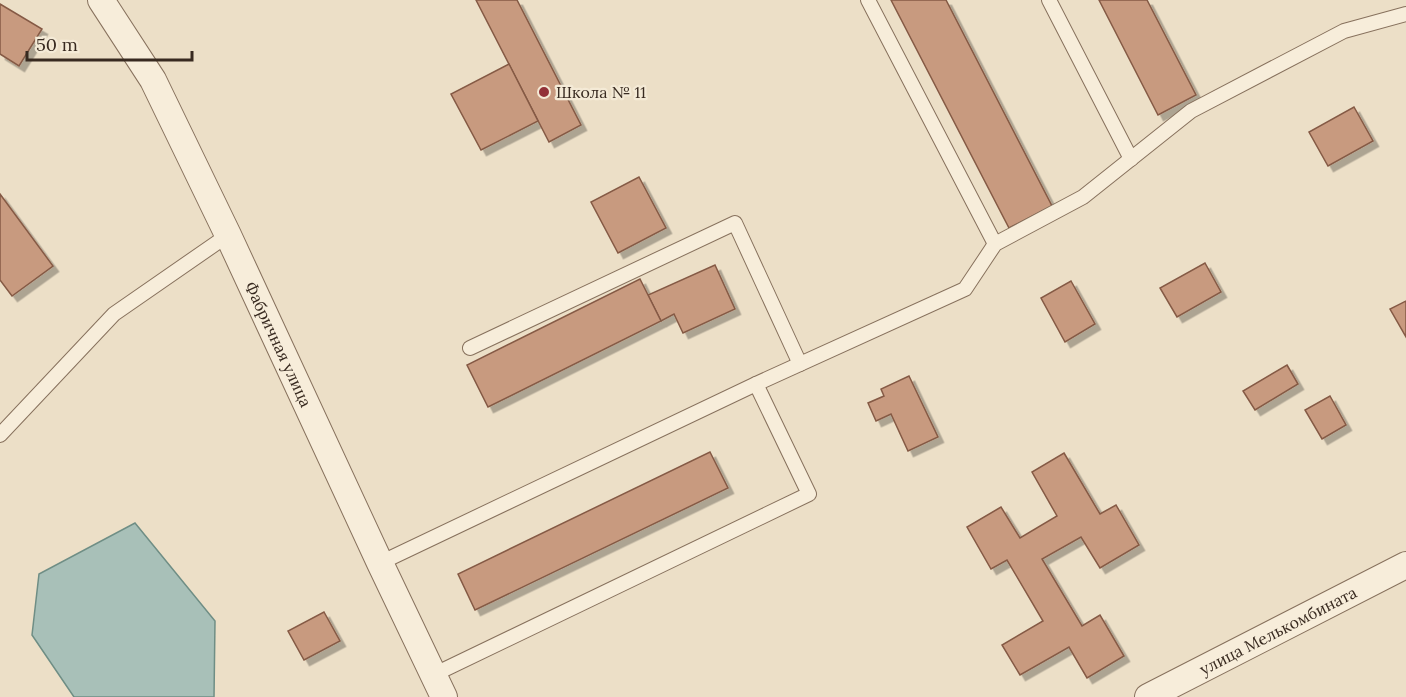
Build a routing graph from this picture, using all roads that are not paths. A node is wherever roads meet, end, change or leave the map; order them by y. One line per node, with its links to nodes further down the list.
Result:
1 (103, 0): 6 (street, Фабричная улица)
2 (868, 0): 7 (lane)
3 (1049, 0): 5 (lane)
4 (1406, 14): 5 (lane)
5 (1131, 159): 7 (lane)
6 (228, 235): 11 (lane); 12 (street, Фабричная улица)
7 (995, 244): 9 (lane)
8 (470, 348): 9 (lane)
9 (800, 364): 10 (lane)
10 (756, 384): 12 (lane); 14 (lane)
11 (0, 435)
12 (380, 563): 14 (street, Фабричная улица)
13 (1406, 565): 15 (street, улица Мелькомбината)
14 (439, 686)
15 (1164, 693)

